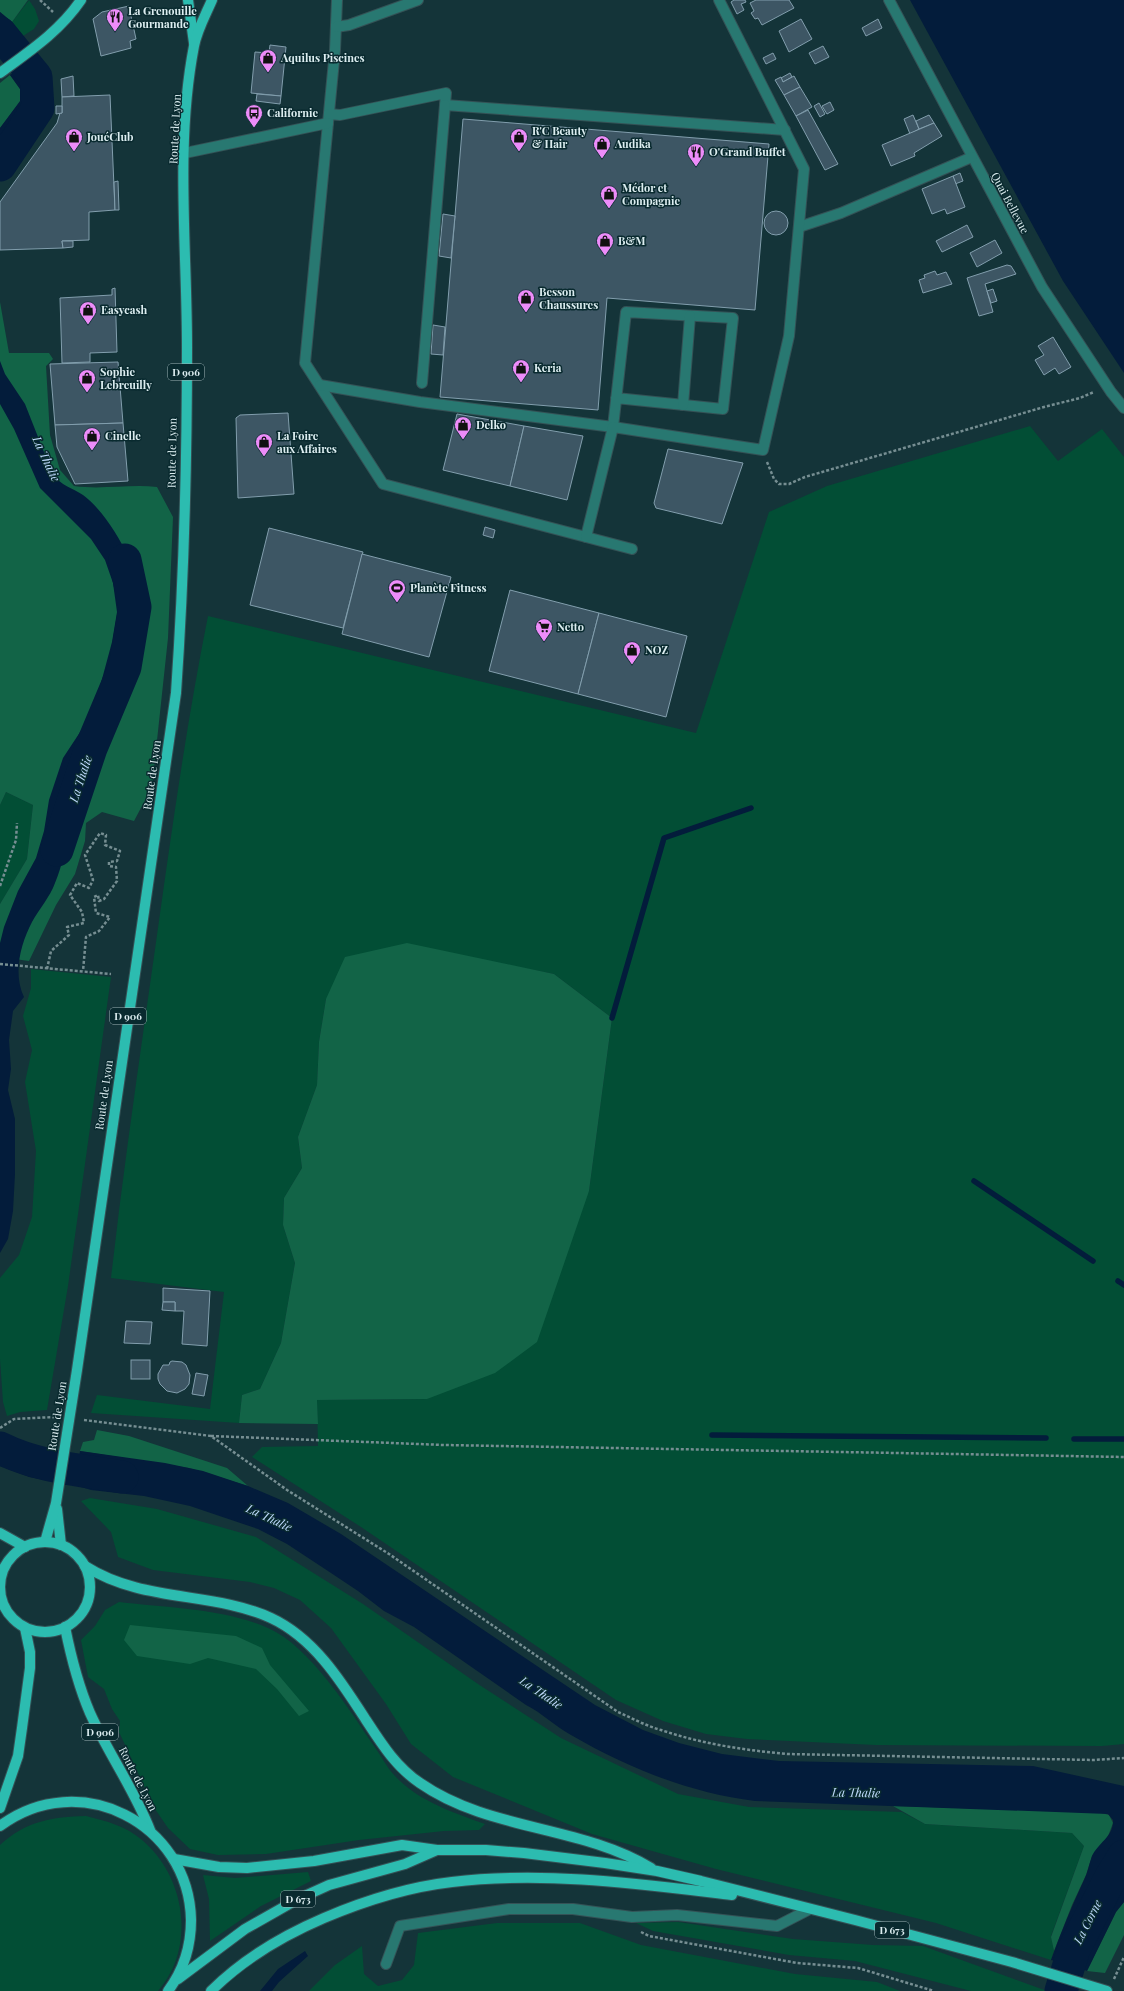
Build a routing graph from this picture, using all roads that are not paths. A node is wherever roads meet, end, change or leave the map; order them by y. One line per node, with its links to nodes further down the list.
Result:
1 (81, 0): 10 (main road)
2 (188, 0): 9 (main road, Route de Lyon / D 906)
3 (212, 0): 9 (main road, Route de Lyon / D 906)
4 (337, 0): 8 (street)
5 (418, 0): 8 (street)
6 (719, 0): 13 (street)
7 (889, 0): 15 (street, Quai Bellevue)
8 (336, 27): 12 (street)
9 (194, 44): 14 (main road, Route de Lyon / D 906)
10 (0, 74)
11 (445, 105): 12 (street); 13 (street); 18 (street)
12 (328, 118): 14 (street); 19 (street)
13 (785, 130): 16 (street)
14 (184, 153): 26 (main road, Route de Lyon / D 906)
15 (972, 157): 16 (street); 22 (street, Quai Bellevue)
16 (799, 227): 23 (street)
17 (690, 316): 20 (street); 21 (street); 21 (street)
18 (422, 383)
19 (320, 385): 23 (street); 24 (street)
20 (616, 398): 21 (street); 23 (street)
21 (683, 405)
22 (1124, 408)
23 (613, 427): 24 (street)
24 (586, 537): 25 (street)
25 (632, 549)
26 (57, 1499): 28 (main road, Route de Lyon / D 906); 29 (main road, Route de Lyon / D 906)
27 (0, 1533): 30 (main road)
28 (45, 1542): 29 (main road); 30 (main road)
29 (61, 1545): 31 (main road)
30 (25, 1547): 32 (main road)
31 (85, 1566): 34 (main road); 41 (main road)
32 (0, 1577): 33 (main road)
33 (0, 1594): 35 (main road)
34 (65, 1627): 35 (main road); 38 (main road, Route de Lyon / D 906)
35 (25, 1628): 36 (main road)
36 (0, 1808)
37 (0, 1826): 38 (main road)
38 (150, 1830): 40 (main road)
39 (437, 1850): 40 (main road, D 673); 41 (main road, D 673); 45 (main road, D 673)
40 (174, 1859): 45 (main road)
41 (657, 1871): 42 (main road, D 673)
42 (772, 1899): 43 (main road, D 673); 48 (main road)
43 (810, 1909): 44 (street); 46 (main road, D 673)
44 (386, 1964)
45 (176, 1981): 47 (main road)
46 (1110, 1988)
47 (168, 1991)
48 (211, 1991)

